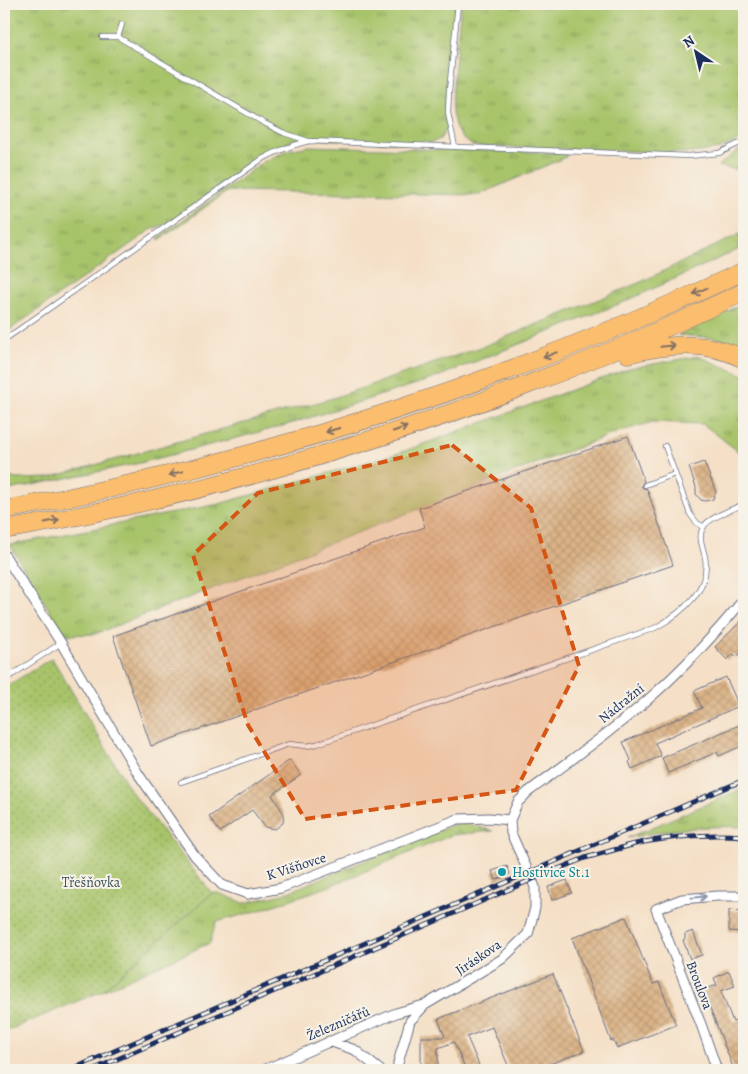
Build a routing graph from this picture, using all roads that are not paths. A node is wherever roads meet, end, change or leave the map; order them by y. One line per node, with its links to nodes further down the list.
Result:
1 (458, 4): 7 (lane)
2 (122, 24): 4 (lane)
3 (102, 37): 4 (lane)
4 (118, 37): 5 (lane)
5 (309, 141): 7 (lane); 10 (lane)
6 (744, 141): 7 (lane)
7 (456, 147)
8 (744, 271): 17 (highway, one-way to 17)
9 (744, 292): 12 (highway)
10 (4, 340)
11 (744, 358): 12 (highway, one-way to 11)
12 (569, 369): 19 (highway, one-way to 12)
13 (666, 446): 14 (lane)
14 (675, 474): 15 (lane); 18 (lane)
15 (646, 485)
16 (744, 504): 18 (lane)
17 (4, 510)
18 (704, 527): 24 (lane)
19 (4, 530)
20 (5, 556): 22 (street, K Višňovce)
21 (744, 599): 25 (street, Nádražní)
22 (61, 643): 23 (lane); 25 (street, K Višňovce)
23 (4, 680)
24 (181, 782)
25 (510, 820): 27 (street, Jiráskova)
26 (744, 896): 33 (street, Broulova, one-way to 26)
27 (425, 1005): 28 (street, Železničářů); 32 (street, Jiráskova)
28 (329, 1041): 29 (street, Železničářů); 31 (street)
29 (281, 1067): 30 (street, Železničářů)
30 (264, 1070)
31 (380, 1070)
32 (398, 1070)
33 (717, 1070)

